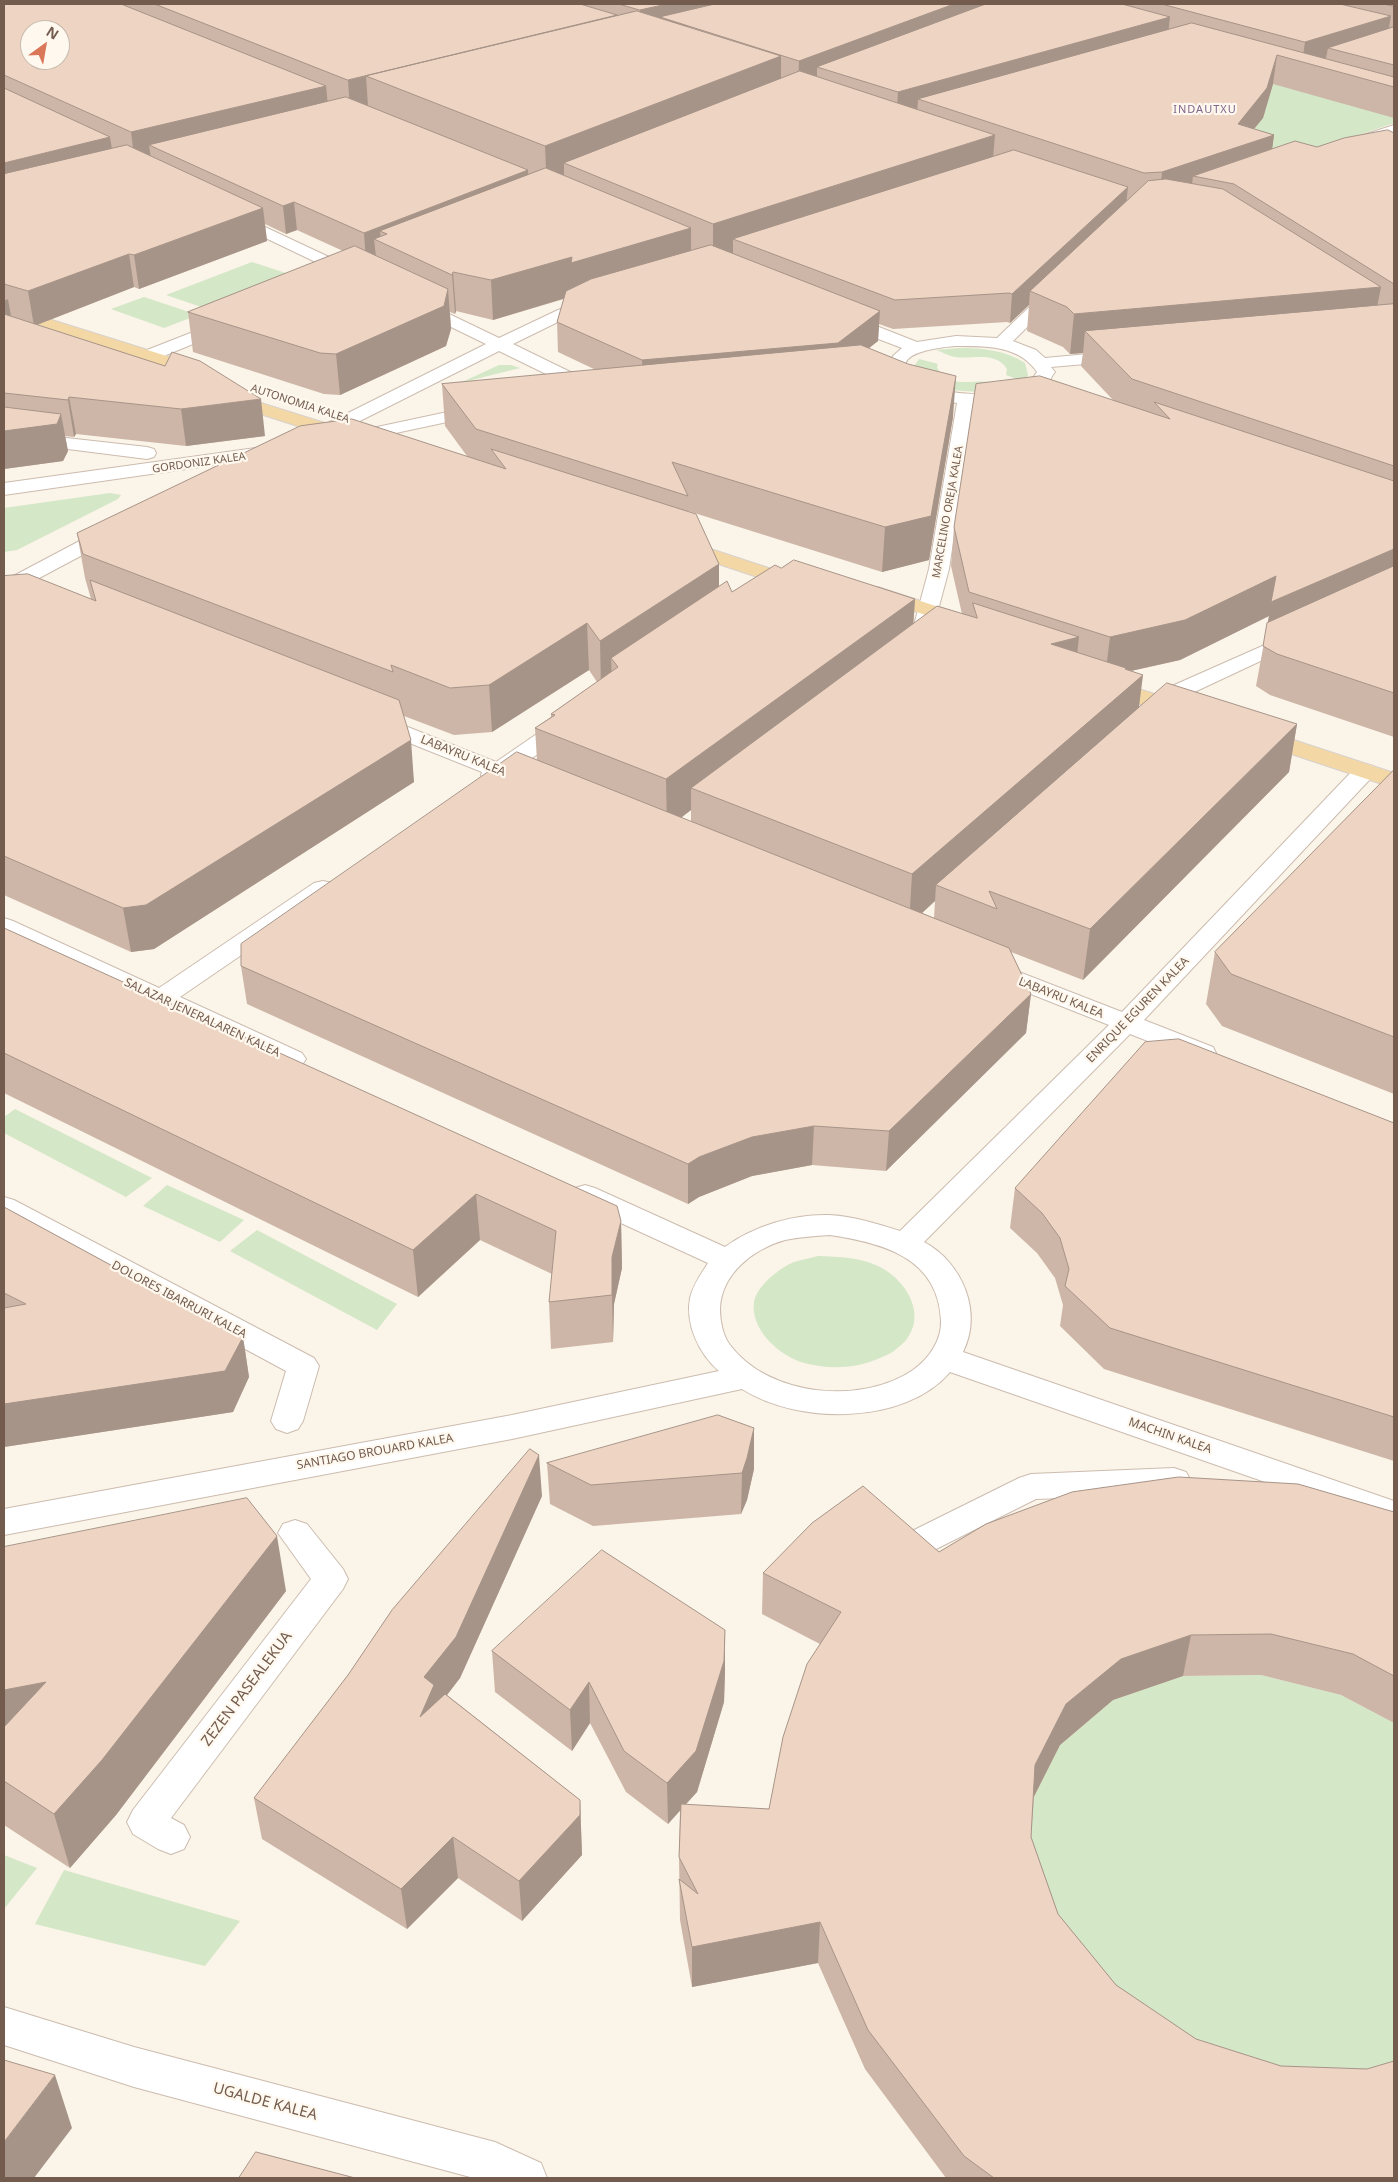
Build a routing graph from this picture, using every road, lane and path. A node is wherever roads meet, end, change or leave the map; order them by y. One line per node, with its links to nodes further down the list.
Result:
1 (1394, 129): 2 (street)
2 (1338, 148)
3 (222, 212): 5 (street)
4 (1069, 278): 13 (street)
5 (374, 284)
6 (398, 295): 12 (street)
7 (611, 297): 12 (street, GORDONIZ KALEA)
8 (4, 310): 16 (main road, AUTONOMIA KALEA)
9 (829, 313): 14 (street)
10 (240, 318): 16 (street)
11 (4, 323): 24 (main road, AUTONOMIA KALEA)
12 (500, 344): 21 (street); 23 (street, GORDONIZ KALEA)
13 (1001, 344): 14 (street); 17 (street)
14 (917, 348): 20 (street)
15 (1140, 354): 17 (street)
16 (148, 356): 23 (main road, AUTONOMIA KALEA)
17 (1042, 363): 18 (street)
18 (1034, 388): 19 (street); 20 (street)
19 (1053, 396)
20 (966, 399): 41 (street, MARCELINO OREJA KALEA)
21 (586, 403)
22 (498, 411): 26 (street)
23 (350, 429): 24 (main road, AUTONOMIA KALEA); 26 (main road, AUTONOMIA KALEA); 28 (street, GORDONIZ KALEA)
24 (328, 430): 28 (street)
25 (4, 436): 29 (street)
26 (385, 440): 27 (main road, AUTONOMIA KALEA)
27 (419, 442)
28 (300, 445): 30 (street, GORDONIZ KALEA)
29 (147, 453)
30 (4, 489)
31 (127, 523): 36 (street)
32 (678, 527): 34 (main road)
33 (662, 539): 35 (main road)
34 (810, 570)
35 (782, 578): 38 (main road); 39 (street)
36 (9, 581): 37 (street)
37 (47, 590)
38 (818, 590)
39 (759, 594)
40 (863, 596): 41 (main road)
41 (932, 627): 43 (main road)
42 (1316, 628): 45 (street)
43 (980, 635)
44 (1091, 671): 45 (main road)
45 (1175, 699): 46 (main road); 49 (street)
46 (1206, 709)
47 (586, 711): 51 (street)
48 (352, 712): 51 (street, LABAYRU KALEA)
49 (1144, 730)
50 (1394, 761): 52 (main road)
51 (498, 771): 54 (street); 55 (street, LABAYRU KALEA)
52 (1365, 771): 53 (main road); 60 (street, ENRIQUE EGUREN KALEA)
53 (1394, 781)
54 (475, 786)
55 (545, 789)
56 (338, 878): 59 (street)
57 (4, 926): 59 (street, SALAZAR JENERALAREN KALEA)
58 (967, 960): 60 (street, LABAYRU KALEA)
59 (161, 998): 62 (street, SALAZAR JENERALAREN KALEA)
60 (1125, 1024): 61 (street, LABAYRU KALEA); 65 (street, ENRIQUE EGUREN KALEA)
61 (1224, 1062)
62 (314, 1069)
63 (566, 1187): 66 (street)
64 (4, 1206): 69 (street, DOLORES IBARRURI KALEA)
65 (905, 1244): 66 (street); 67 (street)
66 (727, 1260): 68 (street)
67 (945, 1358): 68 (street); 72 (street, MACHIN KALEA)
68 (746, 1378): 73 (street, SANTIAGO BROUARD KALEA)
69 (287, 1421)
70 (1207, 1483): 76 (street)
71 (1282, 1506): 75 (street)
72 (1394, 1514)
73 (4, 1522)
74 (295, 1533): 77 (street, ZEZEN PASEALEKUA)
75 (1394, 1541)
76 (916, 1544)
77 (171, 1837)
78 (4, 2026): 79 (street, UGALDE KALEA)
79 (526, 2178)

